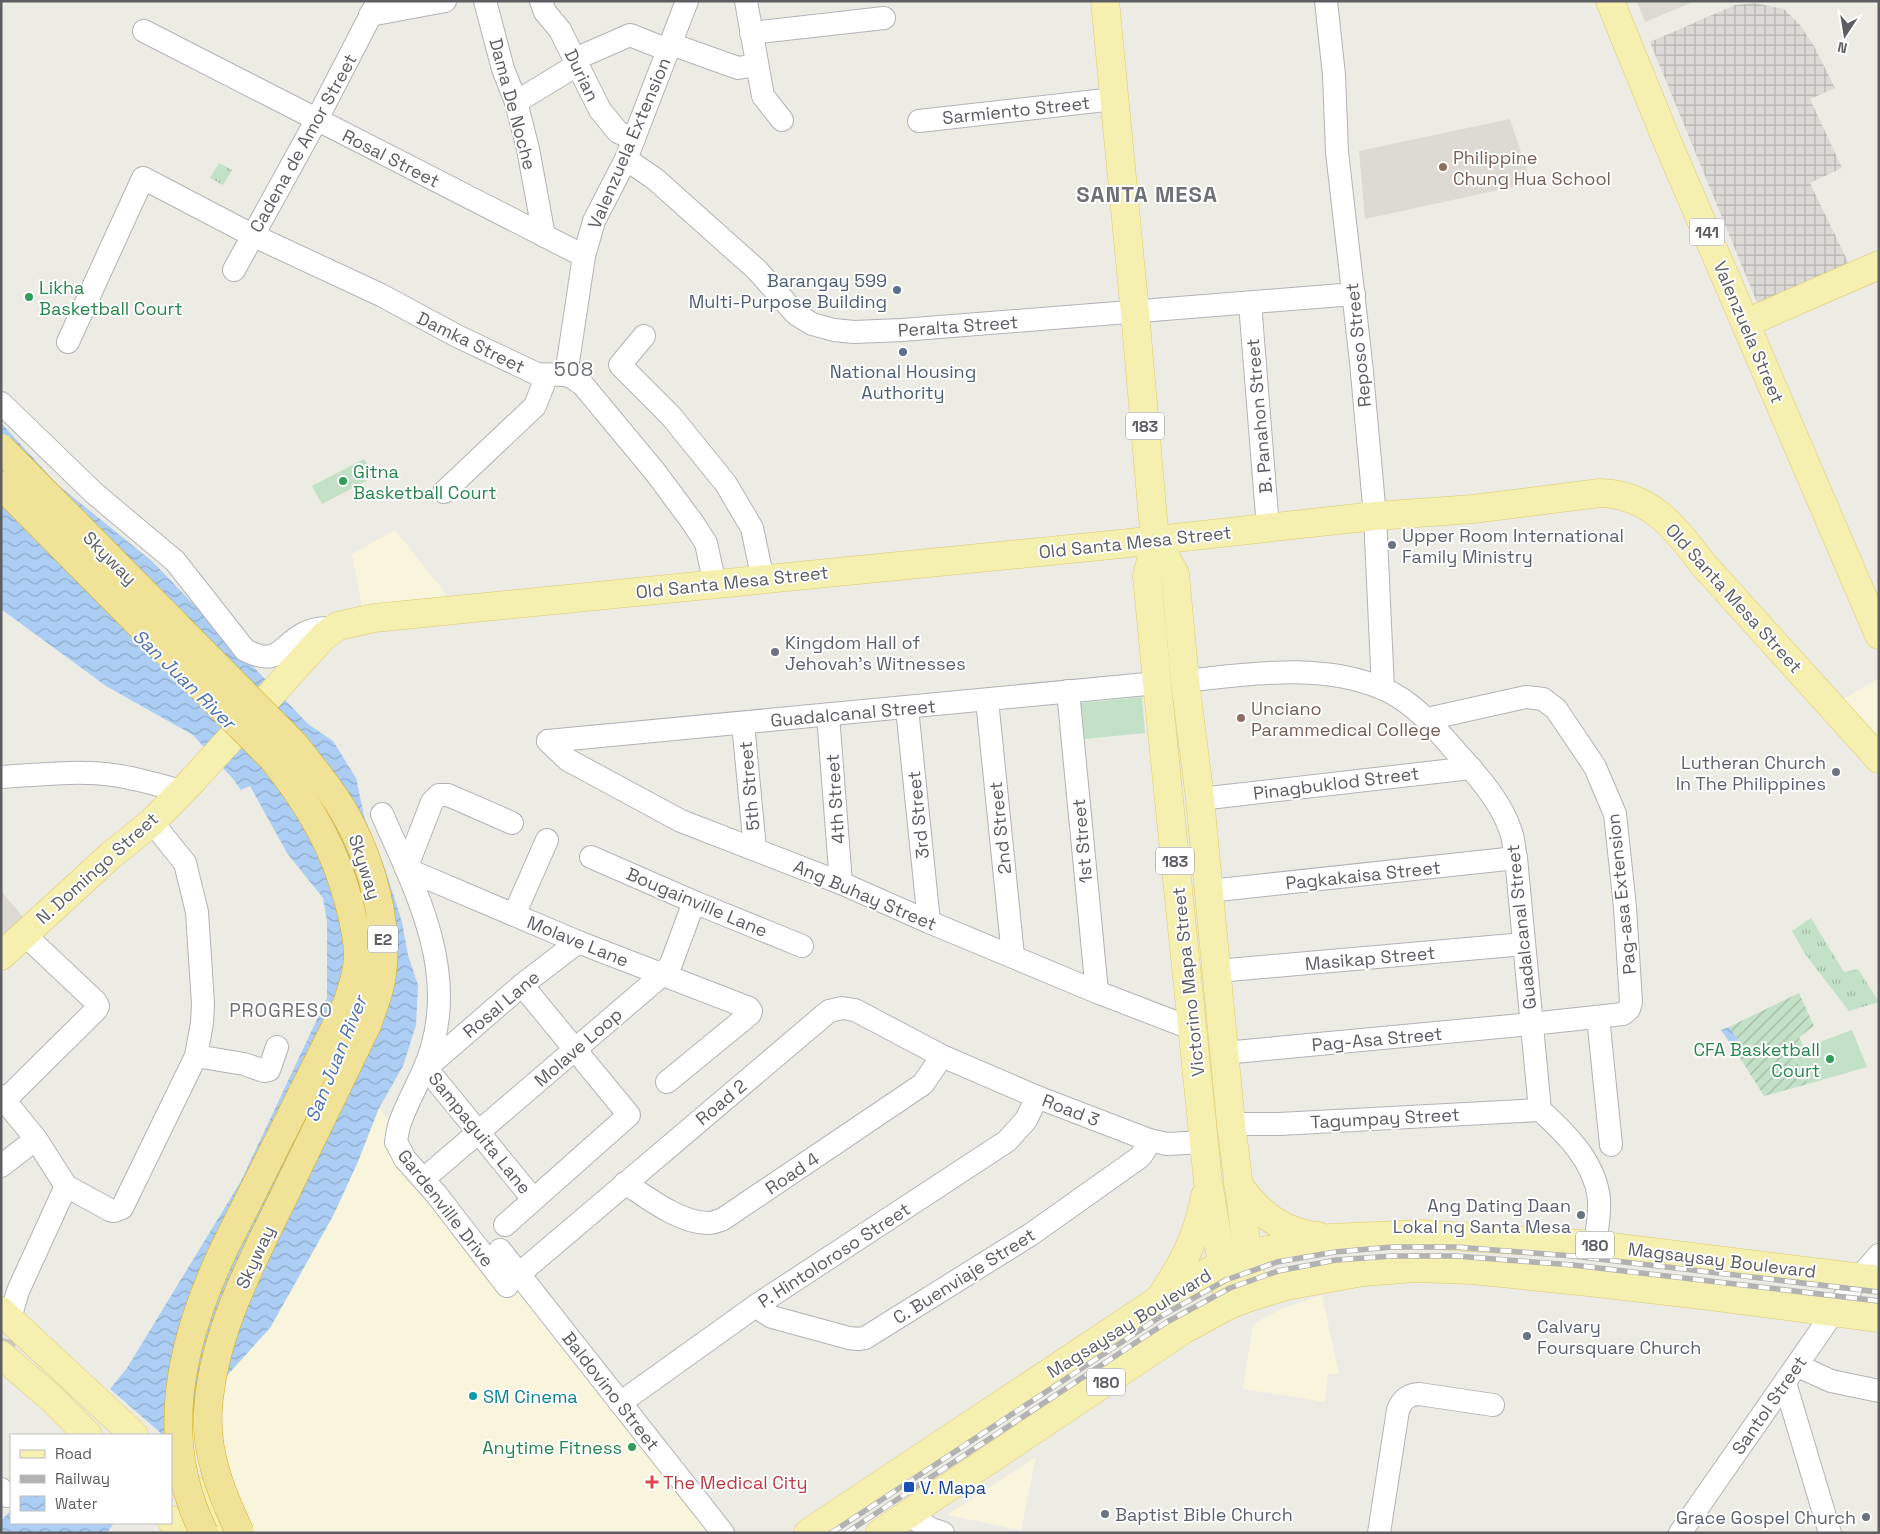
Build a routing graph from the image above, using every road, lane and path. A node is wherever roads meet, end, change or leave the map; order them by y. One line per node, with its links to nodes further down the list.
1 (445, 1): 9 (street)
2 (485, 1): 17 (street, Dama De Noche)
3 (541, 1): 14 (street, Durian)
4 (687, 1): 13 (street, Valenzuela Extension)
5 (746, 1): 12 (street)
6 (1105, 1): 16 (main road, Victorino Mapa Street / 183)
7 (1326, 1): 28 (street, Reposo Street)
8 (1610, 1): 31 (main road, Valenzuela Street / 141)
9 (374, 8): 18 (street, Cadena de Amor Street)
10 (884, 18): 12 (street)
11 (144, 31): 18 (street, Rosal Street)
12 (751, 33): 15 (street)
13 (670, 47): 14 (street); 15 (street); 21 (street, Valenzuela Extension)
14 (576, 62): 17 (street); 21 (street, Durian)
15 (757, 65): 19 (street)
16 (1114, 99): 20 (street, Sarmiento Street); 30 (main road, Victorino Mapa Street / 183)
17 (516, 102): 23 (street, Dama De Noche)
18 (317, 119): 22 (street, Cadena de Amor Street); 23 (street, Rosal Street)
19 (782, 120)
20 (919, 121)
21 (630, 149): 24 (street, Valenzuela Extension); 30 (street, Peralta Street)
22 (252, 235): 26 (street, Cadena de Amor Street); 33 (street, Damka Street); 34 (street, Damka Street)
23 (544, 236): 24 (street, Rosal Street)
24 (584, 256): 34 (street, Valenzuela Extension)
25 (1879, 265): 31 (main road)
26 (234, 270)
27 (1879, 278): 31 (main road)
28 (1354, 294): 29 (street, Peralta Street); 39 (street, Reposo Street)
29 (1250, 303): 30 (street, Peralta Street); 40 (street, B. Panahon Street)
30 (1136, 313): 41 (main road, Victorino Mapa Street / 183)
31 (1749, 330): 45 (main road, Valenzuela Street)
32 (644, 336): 42 (street)
33 (68, 342)
34 (556, 375): 38 (street, Valenzuela Extension); 43 (street, Damka Street)
35 (1, 403): 44 (street)
36 (1, 448): 140 (highway, Skyway / E2, bridge)
37 (1, 486): 138 (highway, Skyway / E2, bridge)
38 (444, 492)
39 (1376, 516): 40 (main road, Old Santa Mesa Street); 49 (street, Reposo Street); 57 (main road, Old Santa Mesa Street)
40 (1268, 528): 41 (main road, Old Santa Mesa Street)
41 (1156, 540): 42 (main road, Old Santa Mesa Street); 47 (main road, Victorino Mapa Street / 183); 48 (main road, Victorino Mapa Street / 183)
42 (763, 580): 43 (main road, Old Santa Mesa Street)
43 (715, 585): 44 (main road, Old Santa Mesa Street)
44 (334, 628): 46 (main road, Old Santa Mesa Street)
45 (1879, 635)
46 (296, 667): 60 (main road, N. Domingo Street, bridge)
47 (1185, 680): 49 (street, Guadalcanal Street); 61 (main road, Victorino Mapa Street / 183)
48 (1157, 684): 50 (street, Guadalcanal Street); 87 (main road, Victorino Mapa Street / 183)
49 (1383, 689): 54 (street, Guadalcanal Street)
50 (1068, 691): 51 (street, Guadalcanal Street); 84 (street, 1st Street)
51 (987, 700): 52 (street, Guadalcanal Street); 80 (street, 2nd Street)
52 (907, 708): 53 (street, Guadalcanal Street); 74 (street, 3rd Street)
53 (828, 715): 55 (street, Guadalcanal Street); 70 (street, 4th Street)
54 (1427, 720): 58 (street, Guadalcanal Street); 85 (street, Pag-asa Extension)
55 (744, 723): 56 (street, Guadalcanal Street); 66 (street, 5th Street)
56 (548, 741): 66 (street, Ang Buhay Street)
57 (1879, 759)
58 (1471, 768): 61 (street, Pinagbuklod Street); 68 (street, Guadalcanal Street)
59 (1, 777): 60 (street)
60 (186, 787): 63 (main road, N. Domingo Street)
61 (1200, 799): 71 (main road, Victorino Mapa Street / 183)
62 (382, 814): 69 (street, Gardenville Drive)
63 (152, 822): 75 (main road, N. Domingo Street); 91 (street)
64 (512, 823): 69 (street)
65 (547, 840): 73 (street)
66 (755, 849): 70 (street, Ang Buhay Street)
67 (592, 857): 72 (street, Bougainville Lane)
68 (1516, 858): 71 (street, Pagkakaisa Street); 77 (street, Guadalcanal Street)
69 (406, 869): 73 (street, Molave Lane); 93 (street, Gardenville Drive)
70 (841, 883): 74 (street, Ang Buhay Street)
71 (1209, 891): 81 (main road, Victorino Mapa Street / 183)
72 (694, 902): 78 (street, Bougainville Lane); 82 (street, Molave Loop)
73 (514, 915): 76 (street, Molave Lane)
74 (929, 922): 80 (street, Ang Buhay Street)
75 (24, 934): 79 (main road, N. Domingo Street); 96 (street)
76 (578, 942): 82 (street, Molave Lane); 83 (street, Rosal Lane)
77 (1524, 944): 81 (street, Masikap Street); 86 (street, Guadalcanal Street)
78 (802, 946)
79 (1, 956)
80 (1013, 956): 84 (street, Ang Buhay Street)
81 (1217, 971): 90 (main road, Victorino Mapa Street / 183)
82 (662, 975): 89 (street, Molave Loop); 94 (street, Molave Lane)
83 (522, 985): 89 (street); 93 (street, Rosal Lane)
84 (1096, 992): 87 (street, Ang Buhay Street)
85 (1598, 1017): 86 (street, Pag-asa Extension); 103 (street)
86 (1531, 1024): 90 (street, Pag-Asa Street); 97 (street, Guadalcanal Street)
87 (1193, 1029): 102 (main road, Victorino Mapa Street / 183)
88 (278, 1047): 91 (street)
89 (574, 1051): 99 (street, Molave Loop); 110 (street)
90 (1224, 1053): 98 (main road, Victorino Mapa Street / 183)
91 (196, 1056): 109 (street)
92 (942, 1056): 95 (street, Road 3); 107 (street, Road 4); 107 (street, Road 2)
93 (426, 1068): 99 (street, Sampaguita Lane); 119 (street, Gardenville Drive)
94 (668, 1082)
95 (1037, 1097): 101 (street, Road 3); 122 (street, P. Hintoloroso Street)
96 (3, 1098): 100 (street)
97 (1540, 1110): 98 (street, Tagumpay Street); 113 (street)
98 (1231, 1124): 108 (main road, Victorino Mapa Street / 183)
99 (479, 1132): 105 (street, Molave Loop); 110 (street, Sampaguita Lane)
100 (36, 1139): 104 (street); 109 (street)
101 (1148, 1140): 102 (street, Road 3); 122 (street, C. Buenviaje Street)
102 (1205, 1142): 106 (main road, Victorino Mapa Street / 183)
103 (1610, 1145)
104 (1, 1166)
105 (433, 1171)
106 (1208, 1182): 117 (main road, Victorino Mapa Street / 183); 120 (main road)
107 (625, 1183): 119 (street, Road 2)
108 (1238, 1184): 112 (main road); 115 (main road, Victorino Mapa Street / 183)
109 (66, 1186): 123 (street)
110 (533, 1199): 111 (street)
111 (505, 1225)
112 (1330, 1238): 113 (main road, Magsaysay Boulevard / 180); 115 (main road, Magsaysay Boulevard / 180)
113 (1596, 1245): 118 (main road, Magsaysay Boulevard / 180)
114 (500, 1250): 119 (street, Baldovino Street)
115 (1247, 1254): 117 (main road, Magsaysay Boulevard / 180); 121 (main road, Victorino Mapa Street / 183)
116 (1879, 1255): 118 (street, Santol Street)
117 (1222, 1265): 120 (main road, Magsaysay Boulevard / 180); 121 (main road, Victorino Mapa Street / 183)
118 (1869, 1279): 124 (street, Santol Street)
119 (513, 1280): 129 (street, Baldovino Street)
120 (1160, 1299): 142 (main road, Magsaysay Boulevard / 180)
121 (1241, 1300): 124 (main road, Magsaysay Boulevard / 180); 134 (main road, Magsaysay Boulevard / 180)
122 (757, 1305): 129 (street, P. Hintoloroso Street)
123 (6, 1313): 132 (main road)
124 (1833, 1313): 125 (main road, Magsaysay Boulevard / 180); 127 (street, Santol Street)
125 (1879, 1318)
126 (1, 1355): 131 (main road)
127 (1791, 1374): 128 (street); 136 (street); 146 (street, Santol Street)
128 (1879, 1391)
129 (620, 1403): 141 (street, Baldovino Street)
130 (1493, 1405): 145 (street)
131 (87, 1434)
132 (133, 1434)
133 (175, 1473): 139 (main road)
134 (908, 1515): 143 (main road, Magsaysay Boulevard / 180); 144 (street)
135 (172, 1521): 137 (main road)
136 (1825, 1531)
137 (182, 1533)
138 (204, 1533)
139 (236, 1533)
140 (240, 1533)
141 (722, 1533)
142 (808, 1533)
143 (880, 1533)
144 (944, 1533)
145 (1379, 1533)
146 (1680, 1533)

